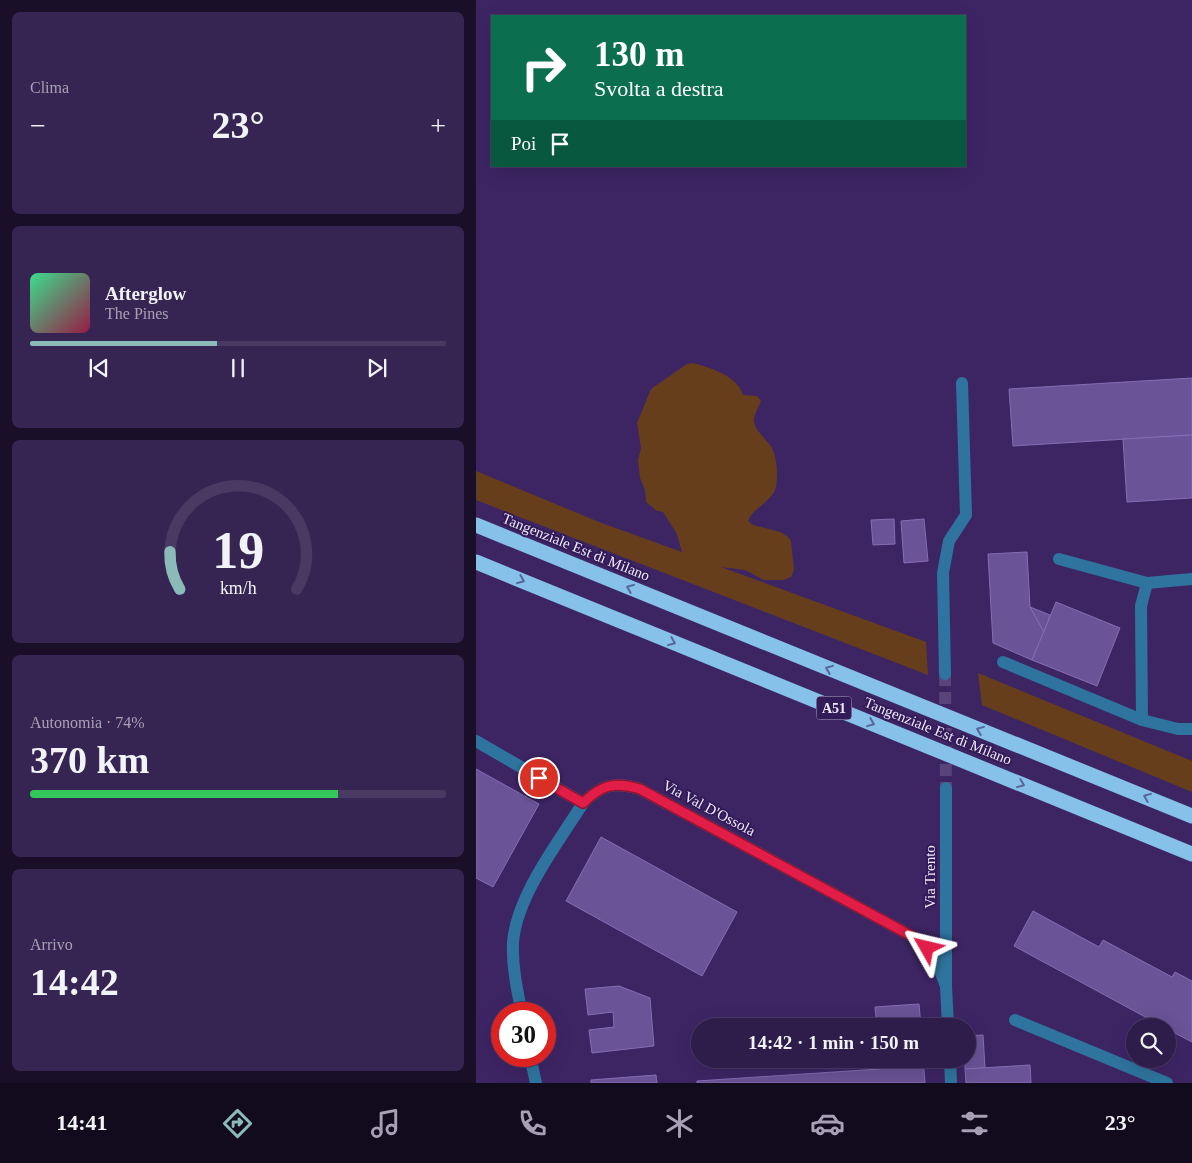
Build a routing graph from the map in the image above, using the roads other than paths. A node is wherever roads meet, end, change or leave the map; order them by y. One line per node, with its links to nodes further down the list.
1 (962, 383): 8 (street)
2 (476, 525): 14 (highway, Tangenziale Est di Milano / A51, one-way to 2)
3 (1059, 559): 6 (street)
4 (476, 562): 15 (highway, Tangenziale Est di Milano / A51, one-way to 15)
5 (1192, 579): 6 (street)
6 (1147, 583): 9 (street)
7 (1003, 662): 9 (street)
8 (945, 674)
9 (1142, 720): 10 (street)
10 (1192, 729)
11 (476, 741): 13 (street)
12 (946, 788): 16 (street, Via Trento)
13 (583, 803): 16 (street, Via Val D'Ossola); 17 (street, Via Val D'Ossola)
14 (1192, 816)
15 (1192, 854)
16 (946, 986): 18 (street, Via Trento)
17 (520, 1002)
18 (948, 1018)
19 (1015, 1020): 24 (street)
20 (532, 1067): 22 (street)
21 (950, 1068): 23 (street)
22 (536, 1083)
23 (951, 1083)
24 (1166, 1083)

